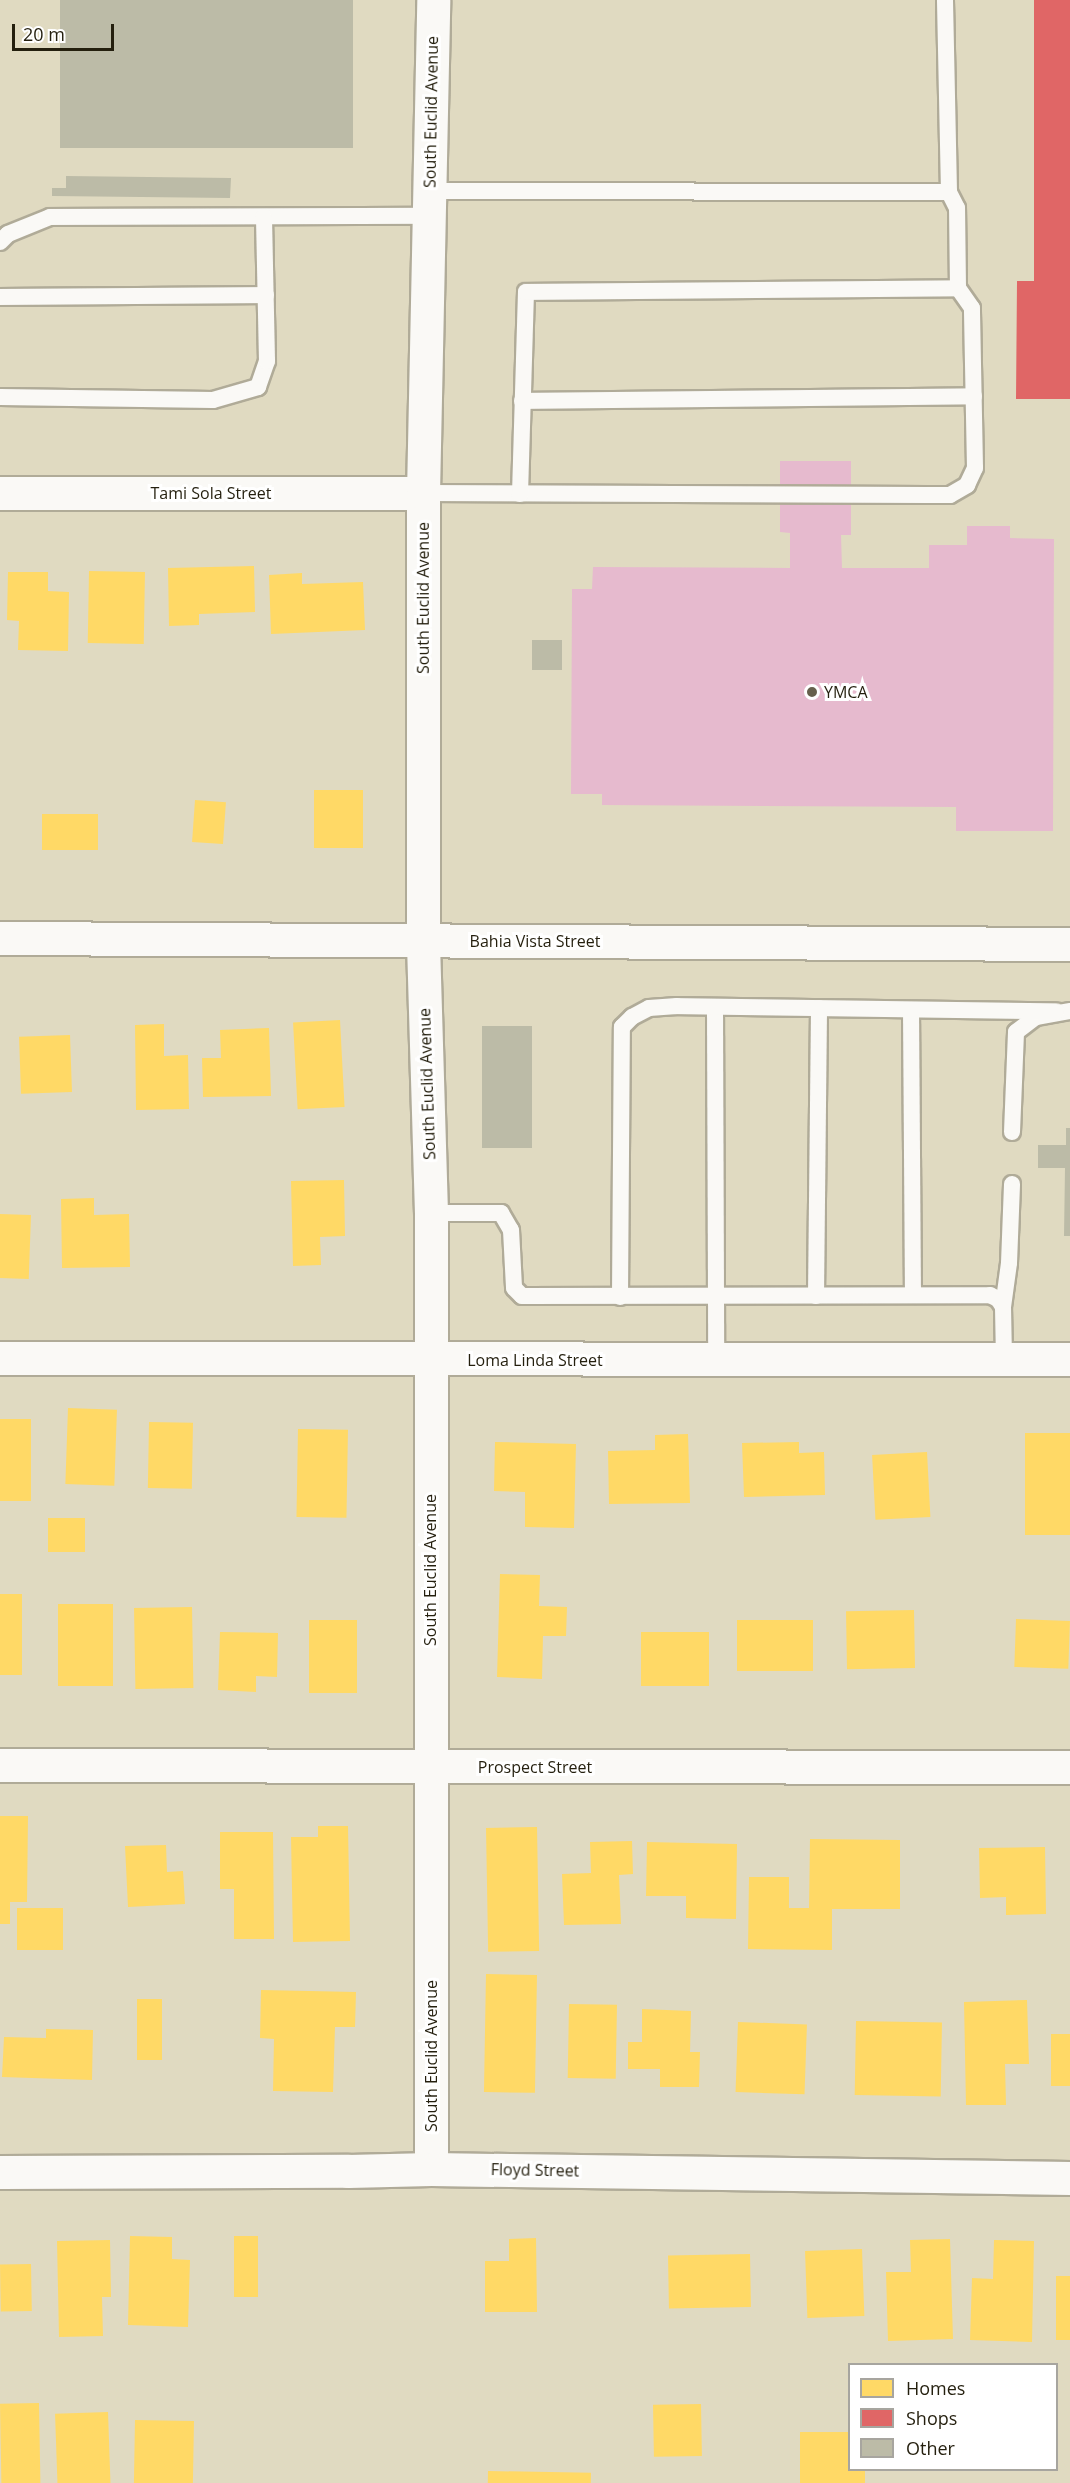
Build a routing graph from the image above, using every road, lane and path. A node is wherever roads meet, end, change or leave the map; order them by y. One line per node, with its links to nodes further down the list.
1 (433, 0): 4 (street, South Euclid Avenue)
2 (945, 0): 3 (lane)
3 (949, 192): 4 (lane); 7 (lane)
4 (429, 203): 5 (lane); 14 (street, South Euclid Avenue)
5 (264, 217): 6 (lane); 8 (lane)
6 (0, 242)
7 (958, 288): 10 (lane); 12 (lane)
8 (266, 295): 9 (lane); 11 (lane)
9 (0, 297)
10 (974, 396): 12 (lane); 15 (lane)
11 (0, 397)
12 (522, 401): 15 (lane)
13 (0, 493): 14 (street, Tami Sola Street)
14 (423, 493): 15 (lane); 17 (street, South Euclid Avenue)
15 (520, 494)
16 (0, 938): 17 (street, Bahia Vista Street)
17 (423, 940): 18 (street, Bahia Vista Street); 25 (street, South Euclid Avenue)
18 (1070, 944)
19 (715, 1007): 20 (lane); 27 (lane); 28 (lane)
20 (819, 1008): 21 (lane); 29 (lane)
21 (911, 1010): 22 (lane); 26 (lane)
22 (1063, 1011): 23 (lane)
23 (1012, 1132)
24 (1012, 1184): 30 (lane)
25 (431, 1213): 27 (lane); 34 (street, South Euclid Avenue)
26 (913, 1295): 29 (lane); 30 (lane)
27 (620, 1296): 28 (lane)
28 (715, 1296): 29 (lane); 35 (lane)
29 (816, 1296)
30 (1003, 1307): 32 (lane)
31 (0, 1358): 34 (street, Loma Linda Street)
32 (1004, 1359): 33 (street, Loma Linda Street); 35 (street, Loma Linda Street)
33 (1070, 1359)
34 (430, 1360): 35 (street, Loma Linda Street); 36 (street, South Euclid Avenue)
35 (716, 1360)
36 (432, 1764): 37 (street, Prospect Street); 38 (street, Prospect Street); 39 (street, South Euclid Avenue)
37 (0, 1765)
38 (1070, 1767)
39 (431, 2169): 40 (street, Floyd Street); 41 (street, Floyd Street)
40 (0, 2172)
41 (1070, 2178)

